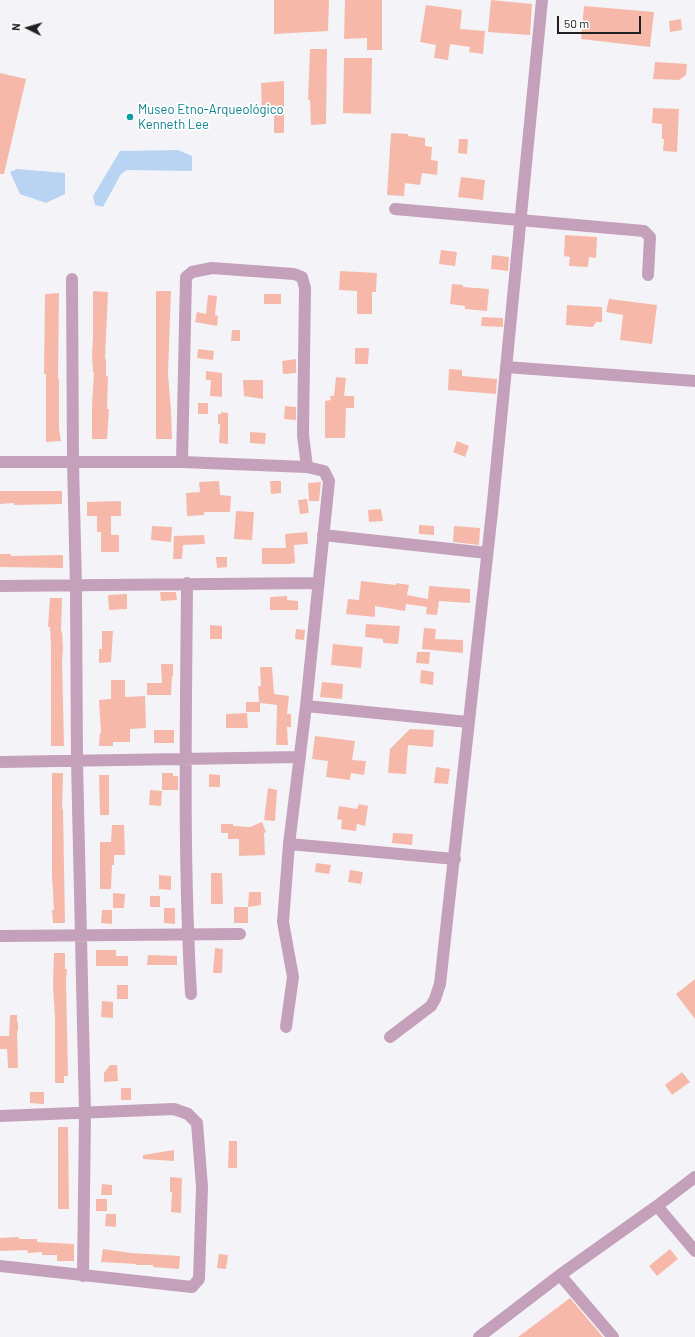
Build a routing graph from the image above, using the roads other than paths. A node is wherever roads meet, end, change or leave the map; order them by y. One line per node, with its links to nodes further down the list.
1 (542, 0): 3 (street)
2 (395, 209): 3 (street)
3 (521, 220): 4 (street); 6 (street)
4 (648, 275)
5 (72, 279): 9 (street)
6 (506, 367): 7 (street); 13 (street)
7 (695, 381)
8 (0, 462): 9 (street)
9 (72, 462): 10 (street); 17 (street)
10 (182, 462): 11 (street); 11 (street)
11 (307, 467): 12 (street)
12 (323, 535): 13 (street); 14 (street)
13 (487, 553): 19 (street)
14 (318, 583): 15 (street); 18 (street)
15 (187, 584): 17 (street); 21 (street)
16 (0, 586): 17 (street)
17 (76, 586): 23 (street)
18 (306, 706): 19 (street); 20 (street)
19 (468, 722): 25 (street)
20 (300, 757): 21 (street); 24 (street)
21 (186, 760): 23 (street); 27 (street)
22 (0, 762): 23 (street)
23 (77, 762): 29 (street)
24 (289, 844): 25 (street); 31 (street)
25 (454, 859): 32 (street)
26 (240, 934): 27 (street)
27 (188, 935): 29 (street); 30 (street)
28 (0, 936): 29 (street)
29 (81, 936): 33 (street)
30 (192, 994)
31 (286, 1027)
32 (390, 1036)
33 (85, 1113): 34 (street); 40 (street); 40 (street)
34 (0, 1116)
35 (695, 1177): 36 (street)
36 (657, 1206): 37 (street); 39 (street)
37 (695, 1251)
38 (0, 1266): 40 (street)
39 (560, 1274): 41 (street); 42 (street)
40 (83, 1276)
41 (479, 1337)
42 (613, 1337)

